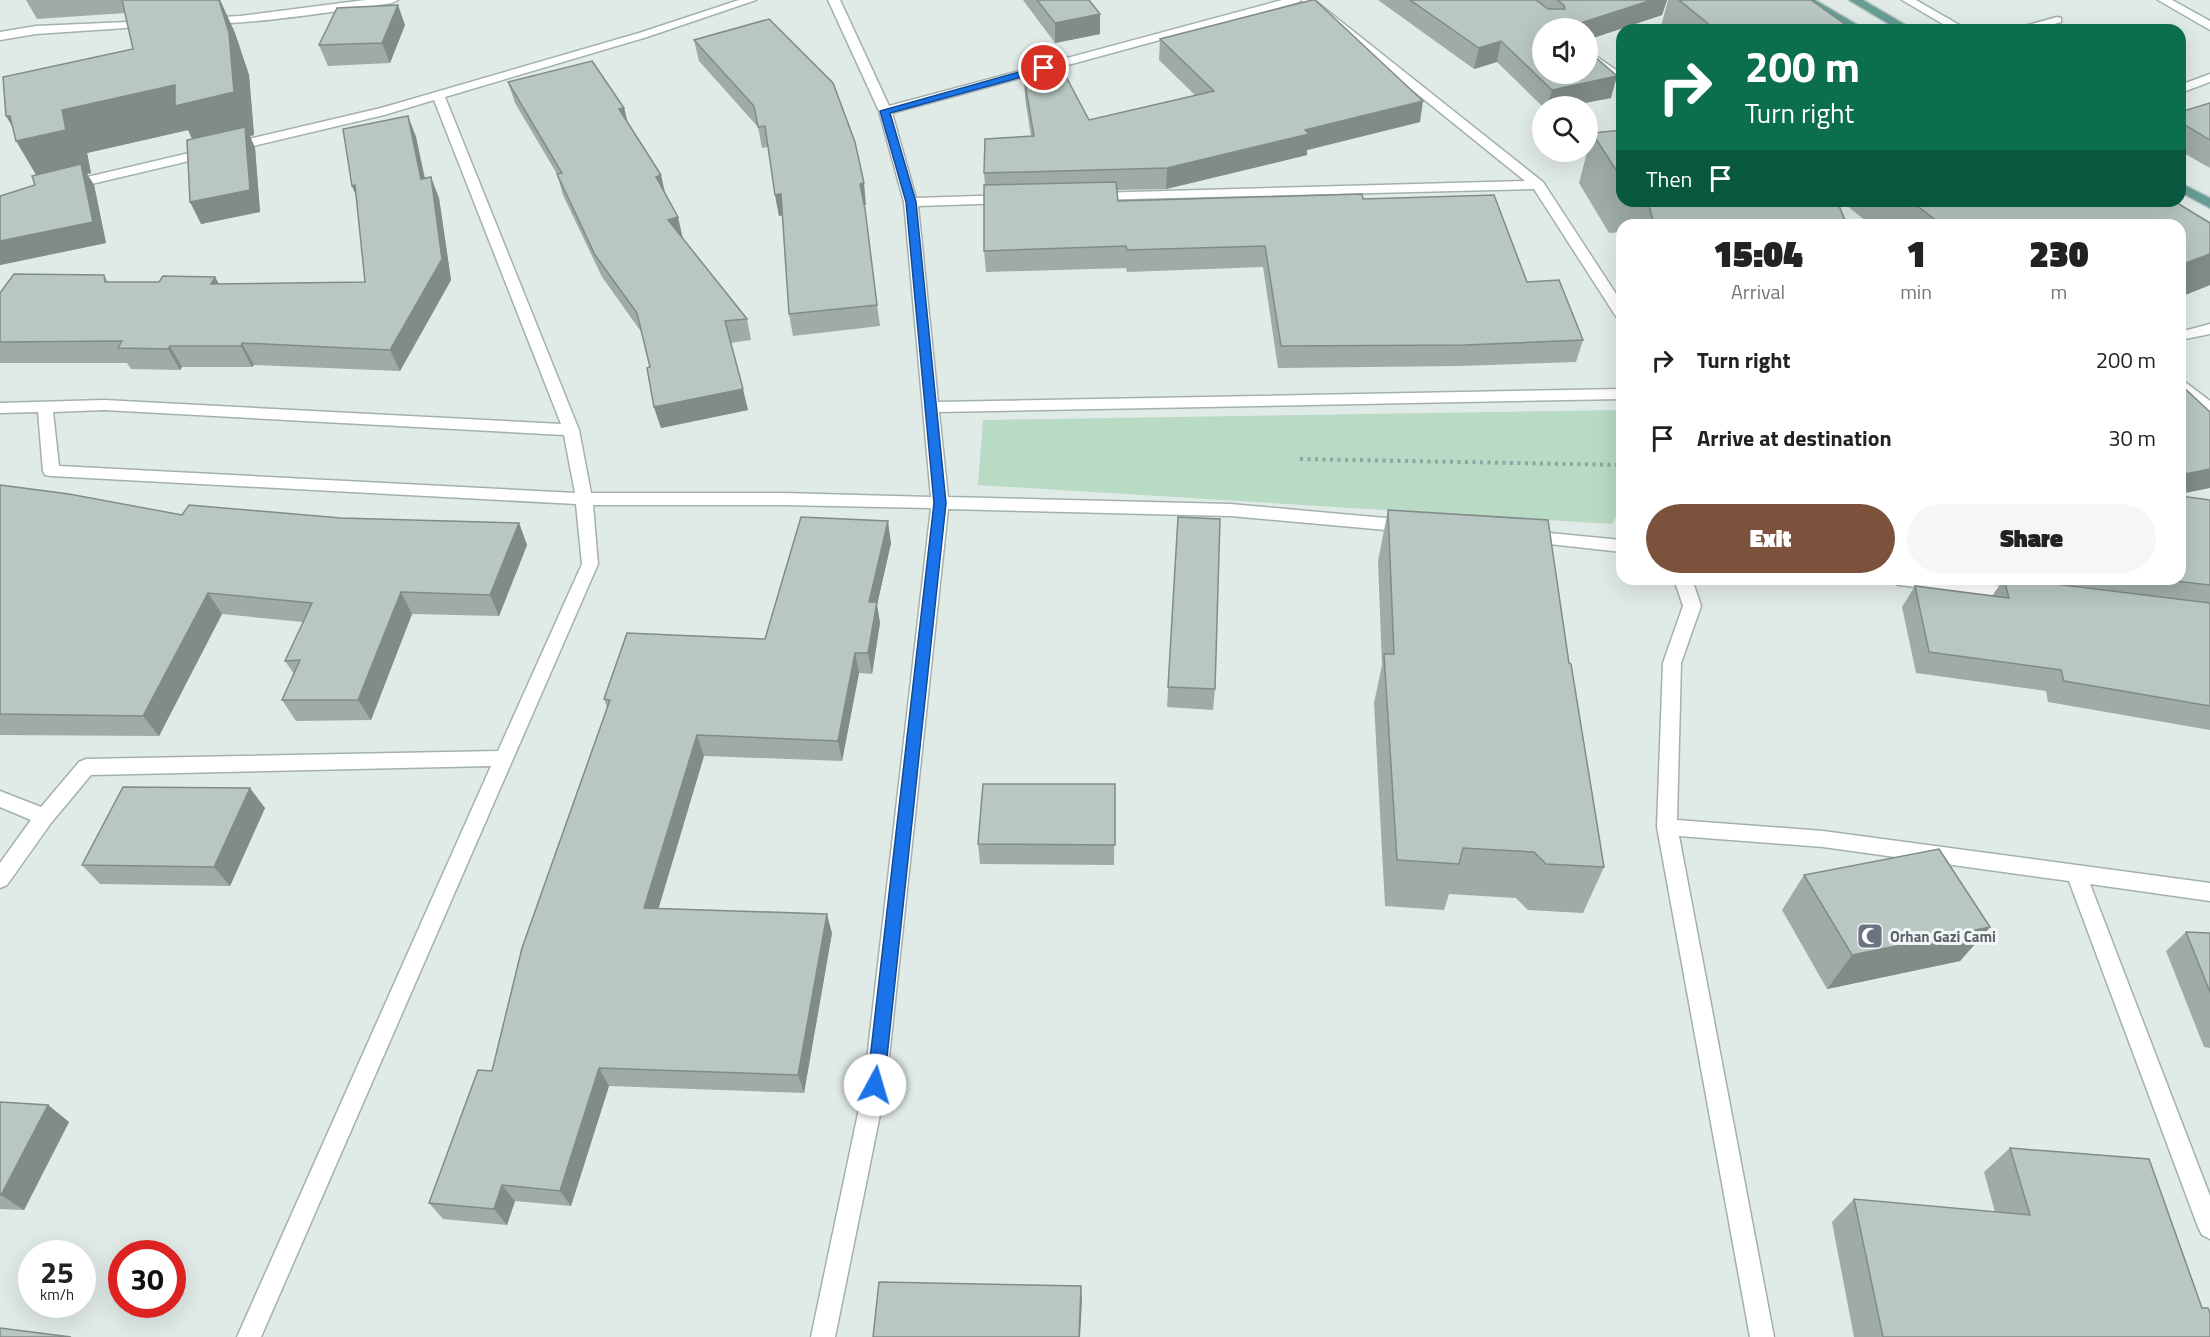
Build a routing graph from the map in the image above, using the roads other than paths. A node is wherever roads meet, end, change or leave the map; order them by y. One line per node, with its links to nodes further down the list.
1 (392, 0): 11 (street)
2 (750, 0): 23 (street)
3 (834, 0): 24 (street)
4 (1295, 0): 24 (street)
5 (1307, 0): 25 (street)
6 (1808, 0): 13 (main road)
7 (1855, 0): 14 (main road)
8 (1908, 0): 15 (street)
9 (2164, 0): 17 (street)
10 (2058, 20): 16 (street)
11 (195, 21)
12 (161, 23): 18 (street)
13 (1850, 24)
14 (1897, 24)
15 (1951, 24)
16 (2043, 24)
17 (2210, 26)
18 (0, 36)
19 (1598, 62): 20 (street)
20 (1616, 76)
21 (2210, 78): 22 (street)
22 (2186, 87)
23 (438, 95): 26 (street); 41 (street)
24 (885, 111): 30 (street)
25 (1538, 184): 28 (street); 32 (street)
26 (58, 187)
27 (2186, 190): 31 (main road)
28 (1076, 197)
29 (1017, 199): 30 (street)
30 (911, 202): 38 (street)
31 (2210, 204)
32 (1616, 306)
33 (2210, 329): 34 (street)
34 (2186, 335)
35 (2186, 391): 40 (street)
36 (1616, 394): 38 (street)
37 (45, 407): 39 (street); 41 (street); 42 (street)
38 (931, 407): 43 (street)
39 (0, 408)
40 (2210, 409)
41 (571, 430): 42 (street)
42 (584, 499): 43 (street); 50 (street)
43 (940, 503): 44 (street); 59 (street)
44 (1420, 527)
45 (1515, 536): 46 (street)
46 (1616, 545)
47 (1685, 585): 53 (street)
48 (1948, 585): 49 (street)
49 (2029, 595)
50 (506, 758): 52 (street); 58 (street)
51 (0, 799): 52 (street)
52 (44, 817): 55 (street)
53 (1667, 827): 54 (street); 60 (street)
54 (2076, 874): 56 (street); 57 (street)
55 (0, 879)
56 (2210, 892)
57 (2210, 1227)
58 (249, 1337)
59 (823, 1337)
60 (1762, 1337)

